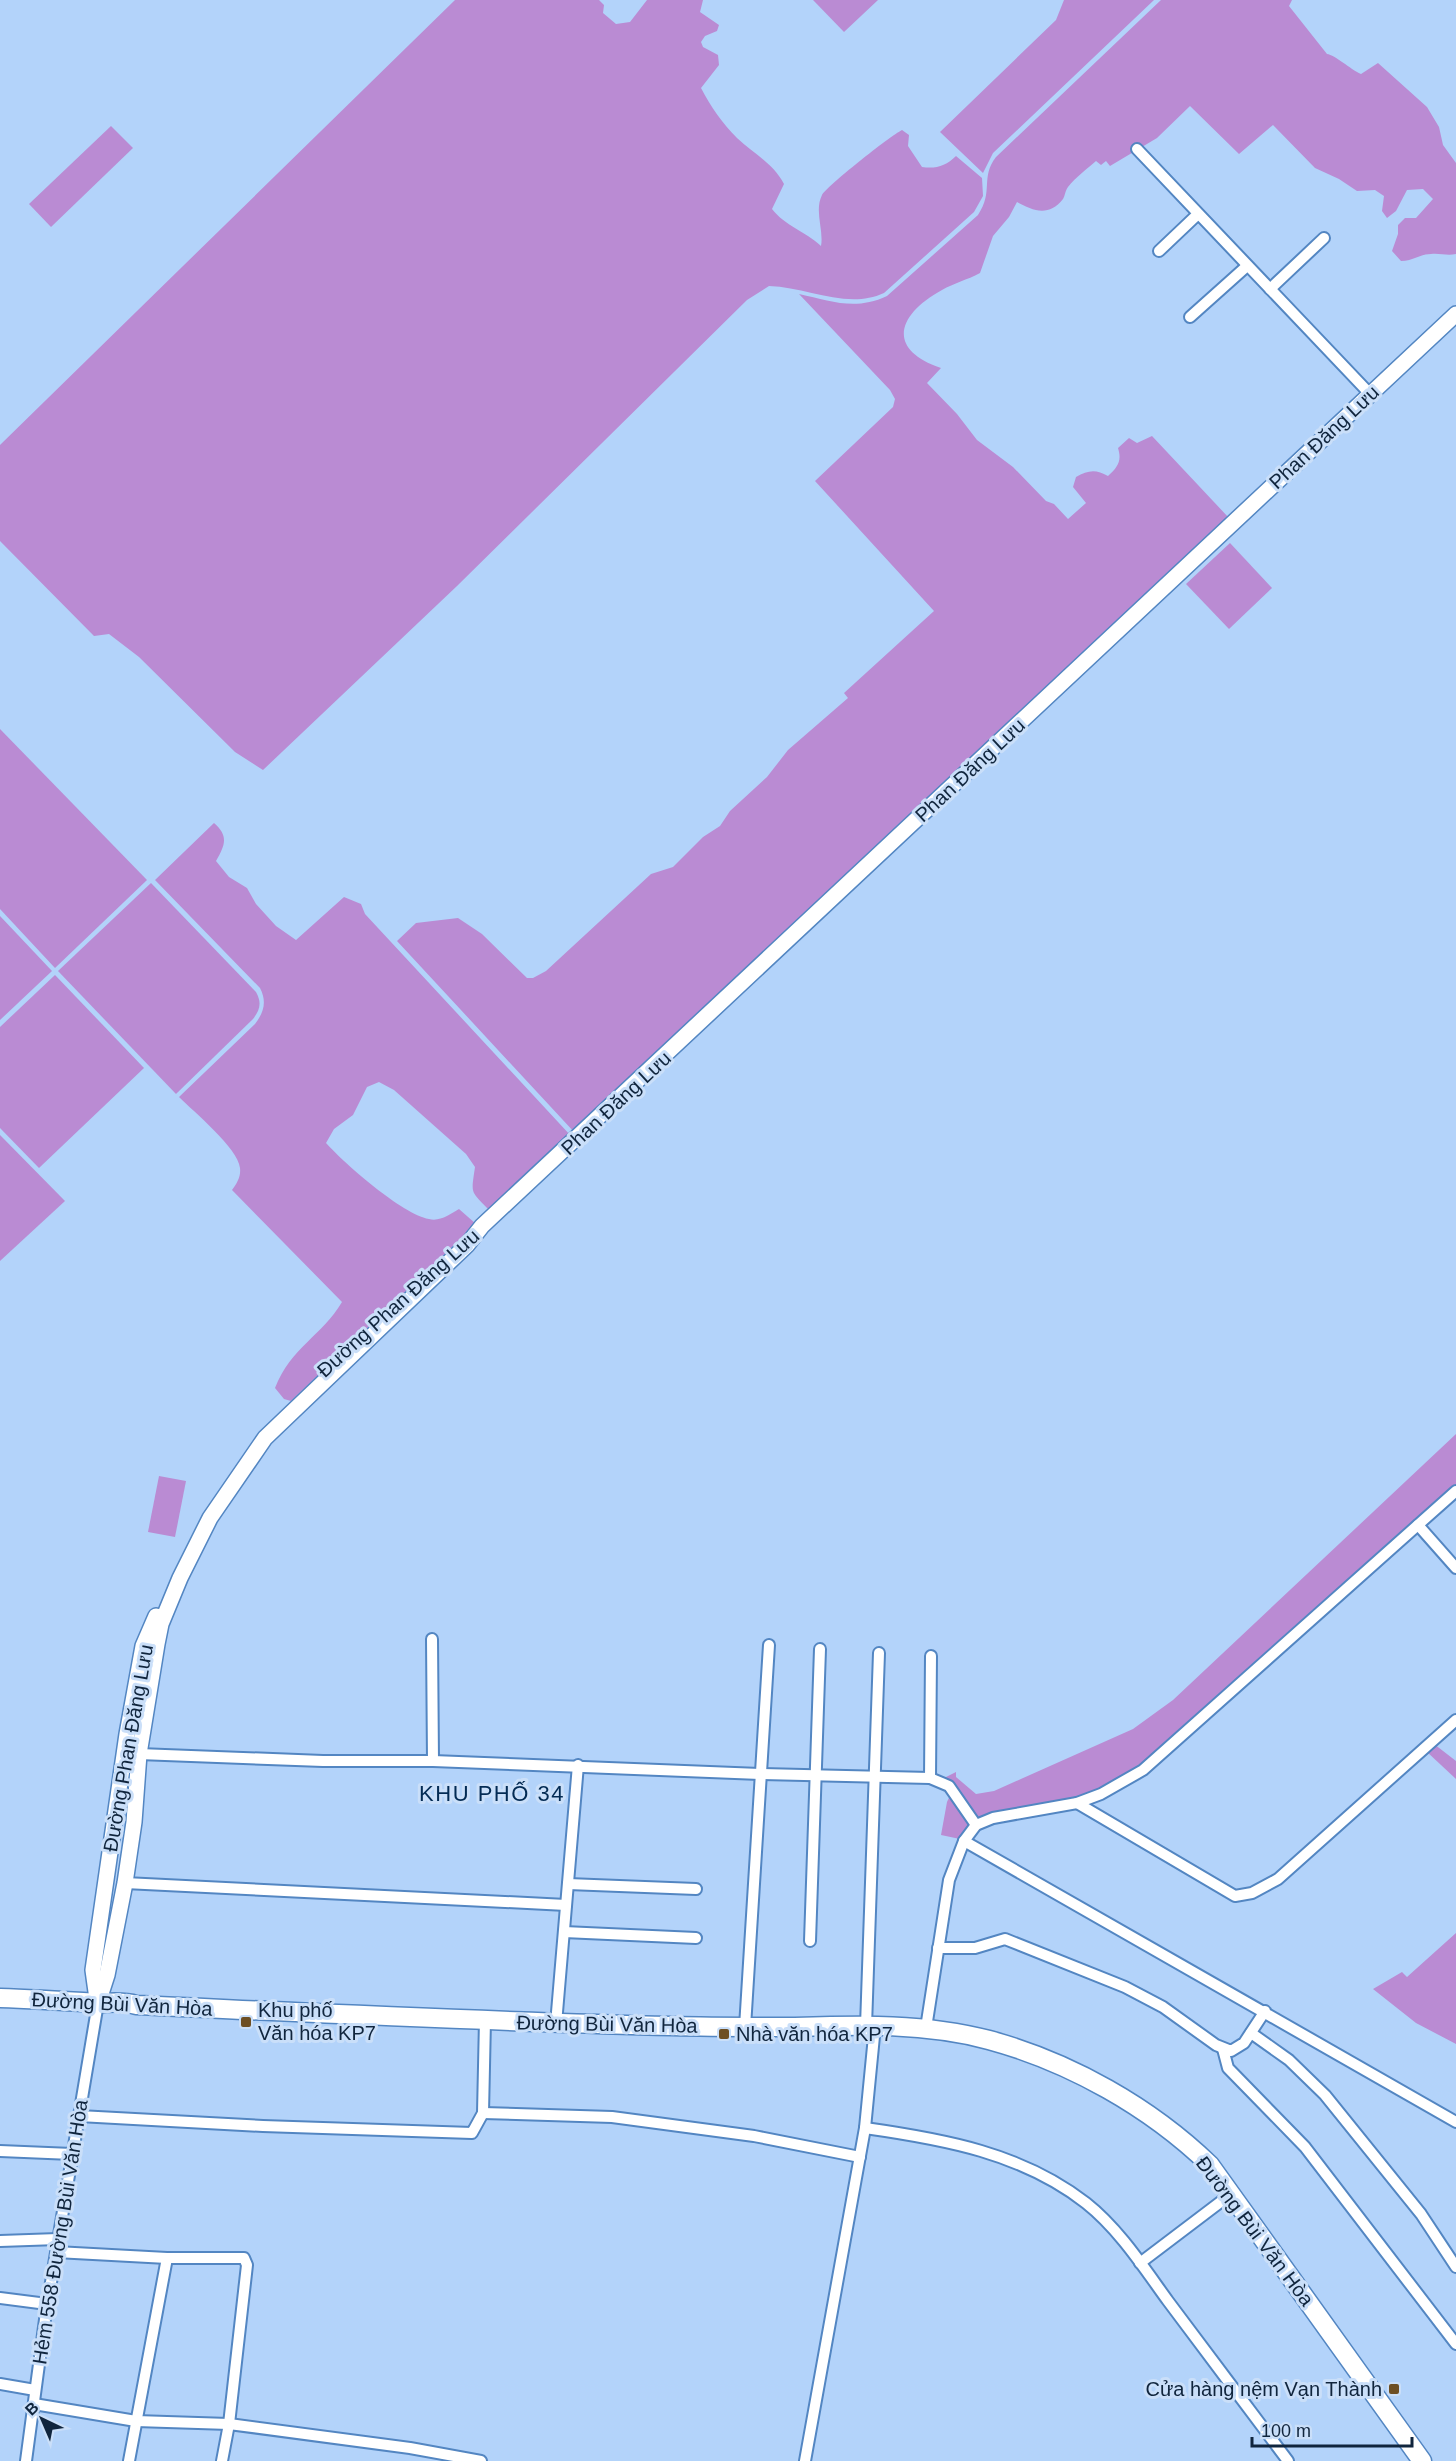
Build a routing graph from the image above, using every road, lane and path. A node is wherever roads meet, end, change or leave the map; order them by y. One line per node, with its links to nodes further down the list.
1 (1137, 149): 2 (street)
2 (1198, 214): 4 (street); 5 (street)
3 (1324, 238): 6 (street)
4 (1159, 251)
5 (1247, 266): 6 (street); 8 (street)
6 (1270, 289): 9 (street)
7 (1456, 314): 9 (street, Phan Đăng Lưu)
8 (1190, 317)
9 (1370, 394): 10 (street, Phan Đăng Lưu)
10 (482, 1226): 14 (street, Đường Phan Đăng Lưu)
11 (1456, 1491): 12 (street)
12 (1418, 1525): 13 (street); 28 (street)
13 (1456, 1568)
14 (167, 1600): 21 (street, Đường Phan Đăng Lưu); 40 (street, Đường Phan Đăng Lưu)
15 (432, 1639): 22 (street)
16 (769, 1645): 24 (street)
17 (820, 1649): 25 (street)
18 (879, 1653): 26 (street)
19 (931, 1656): 27 (street)
20 (1456, 1720): 28 (street)
21 (139, 1754): 22 (street); 31 (street, Đường Phan Đăng Lưu)
22 (433, 1761): 23 (street)
23 (578, 1765): 24 (street); 32 (street)
24 (760, 1774): 25 (street); 45 (street)
25 (816, 1776): 26 (street); 37 (street)
26 (877, 1778): 27 (street); 44 (street)
27 (930, 1778): 29 (street)
28 (1077, 1803): 29 (street)
29 (976, 1825): 30 (street)
30 (964, 1840): 38 (street); 41 (street)
31 (125, 1883): 34 (street); 40 (street, Đường Phan Đăng Lưu)
32 (568, 1884): 33 (street); 34 (street)
33 (696, 1889)
34 (566, 1905): 35 (street)
35 (564, 1932): 36 (street); 43 (street)
36 (696, 1938)
37 (810, 1941)
38 (938, 1948): 46 (street); 48 (street)
39 (0, 1998): 40 (main road, Đường Bùi Văn Hòa)
40 (98, 2003): 42 (main road, Đường Bùi Văn Hòa); 50 (street, Hẻm 558 Đường Bùi Văn Hòa)
41 (1265, 2011): 47 (street); 51 (street)
42 (485, 2020): 43 (main road, Đường Bùi Văn Hòa); 49 (street)
43 (556, 2024): 45 (main road, Đường Bùi Văn Hòa)
44 (871, 2026): 45 (main road, Đường Bùi Văn Hòa); 46 (main road, Đường Bùi Văn Hòa); 52 (street)
45 (745, 2027)
46 (926, 2028): 56 (main road, Đường Bùi Văn Hòa)
47 (1251, 2033): 48 (street); 62 (street)
48 (1223, 2049): 65 (street)
49 (483, 2113): 50 (street); 55 (street)
50 (79, 2116): 54 (street, Hẻm 558 Đường Bùi Văn Hòa)
51 (1456, 2122)
52 (865, 2128): 55 (street); 61 (street)
53 (0, 2151): 54 (street)
54 (72, 2154): 57 (street, Hẻm 558 Đường Bùi Văn Hòa)
55 (860, 2157): 75 (street)
56 (1231, 2194): 61 (street); 77 (main road, Đường Bùi Văn Hòa)
57 (58, 2239): 58 (street); 59 (street, Hẻm 558 Đường Bùi Văn Hòa)
58 (0, 2241)
59 (56, 2252): 60 (street); 64 (street, Hẻm 558 Đường Bùi Văn Hòa)
60 (167, 2258): 69 (street); 70 (street)
61 (1140, 2263): 76 (street)
62 (1456, 2267)
63 (0, 2298): 64 (street)
64 (47, 2304): 67 (street, Hẻm 558 Đường Bùi Văn Hòa)
65 (1456, 2344)
66 (0, 2384): 67 (street)
67 (35, 2390): 68 (street, Hẻm 558 Đường Bùi Văn Hòa)
68 (34, 2404): 69 (street); 71 (street, Hẻm 558 Đường Bùi Văn Hòa)
69 (136, 2421): 70 (street); 72 (street)
70 (229, 2424): 73 (street); 74 (street)
71 (26, 2461)
72 (129, 2461)
73 (222, 2461)
74 (481, 2461)
75 (805, 2461)
76 (1288, 2461)
77 (1422, 2461)

